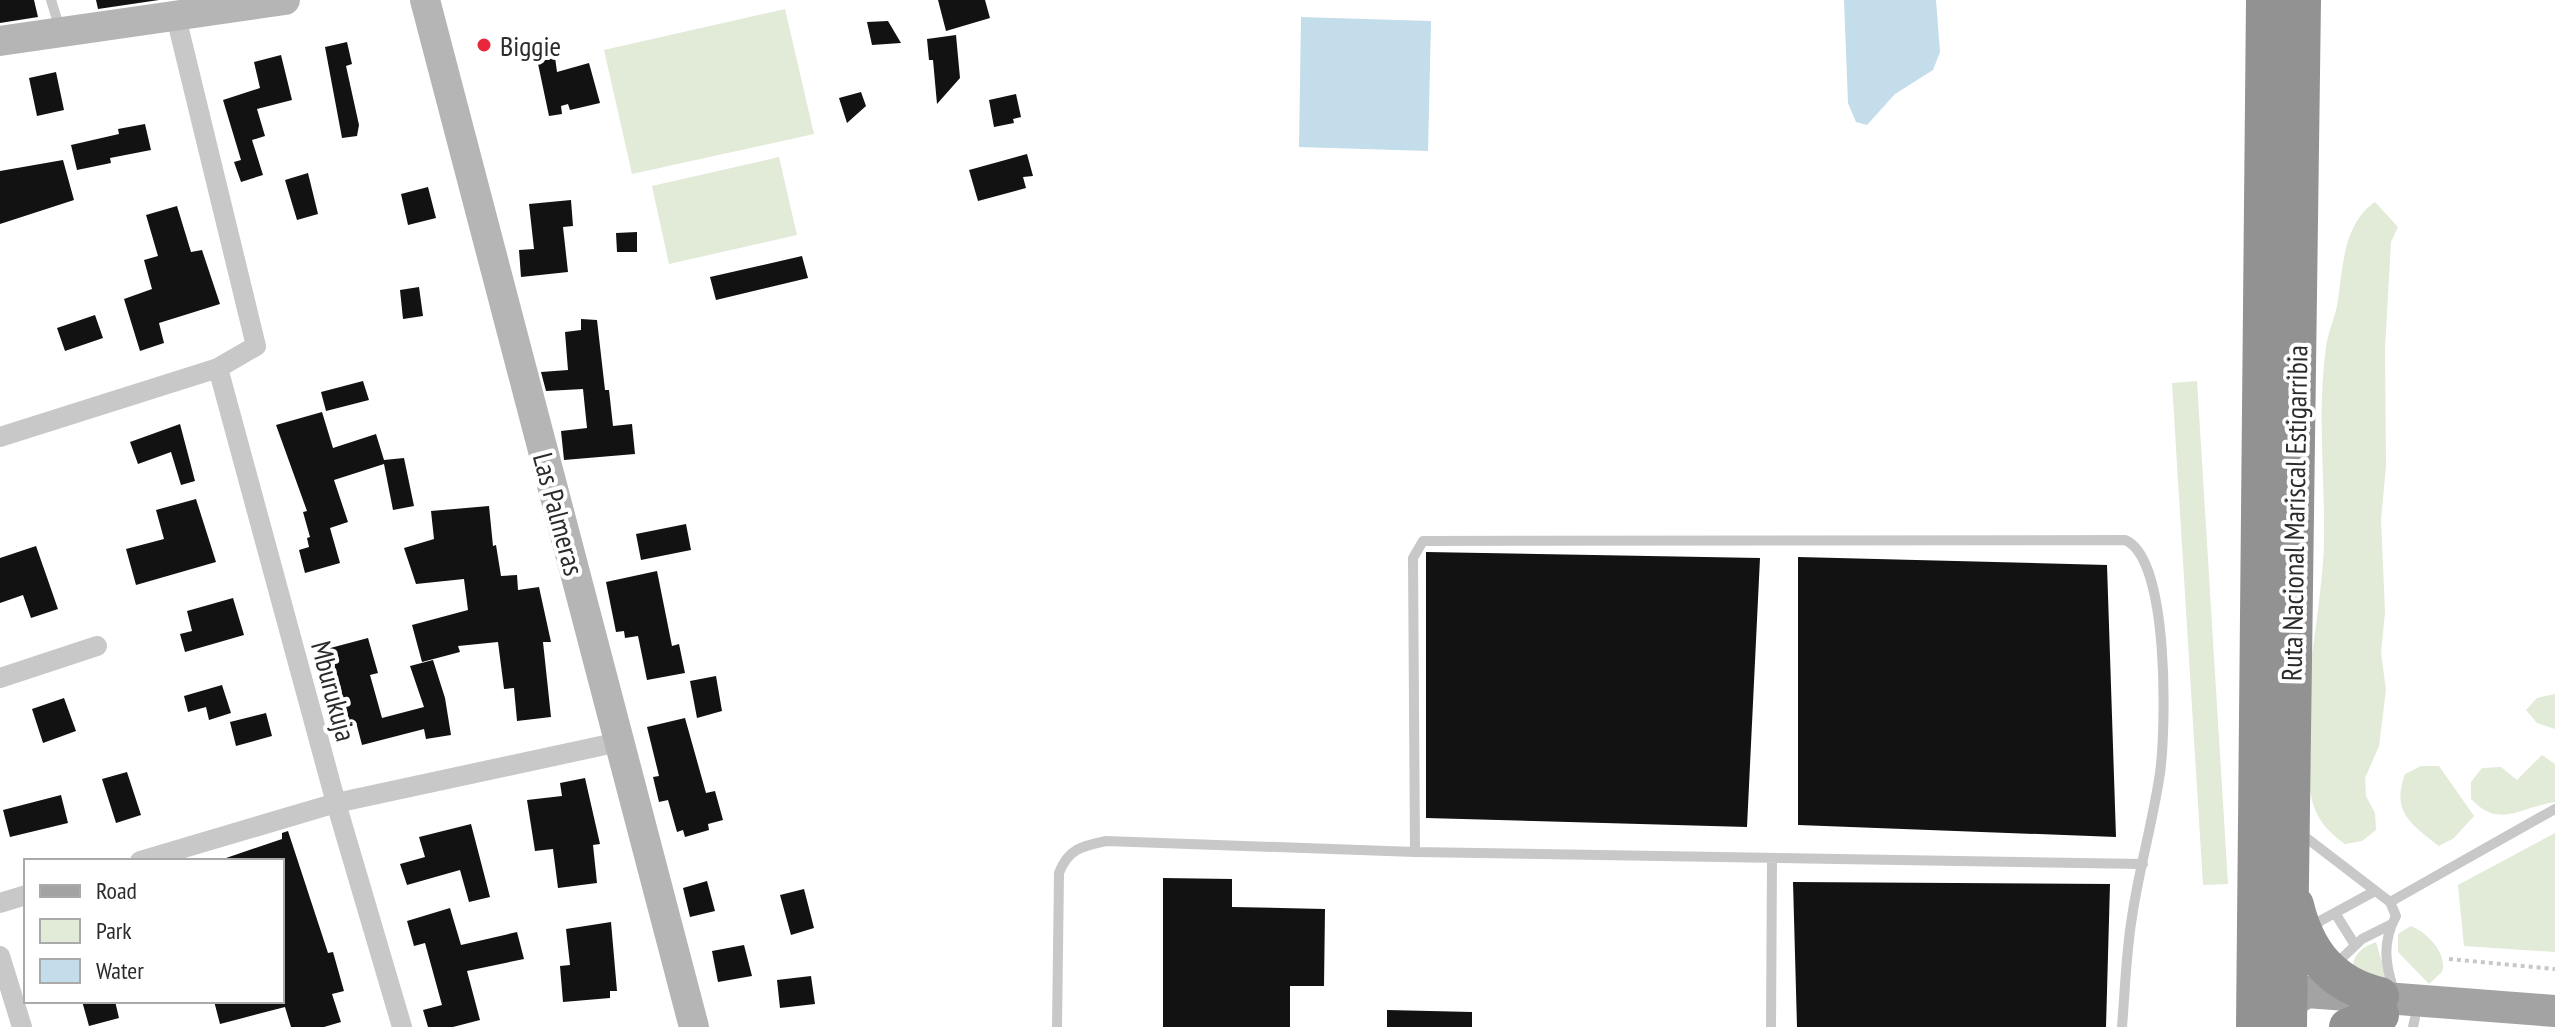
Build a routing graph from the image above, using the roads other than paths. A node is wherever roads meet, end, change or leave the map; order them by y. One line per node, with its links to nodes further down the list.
1 (51, 0): 7 (lane)
2 (285, 0): 6 (street)
3 (425, 0): 14 (street, Las Palmeras)
4 (2265, 0): 13 (highway, Ruta Nacional Mariscal Estigarribia)
5 (2304, 7): 17 (highway, Ruta Nacional Mariscal Estigarribia)
6 (176, 17): 7 (street); 9 (street)
7 (61, 33): 8 (street)
8 (0, 41)
9 (218, 368): 10 (street); 15 (street, Mburukuja)
10 (0, 437)
11 (97, 646): 12 (street)
12 (0, 678)
13 (2259, 691): 32 (highway); 40 (highway, Ruta Nacional Mariscal Estigarribia)
14 (619, 742): 15 (street); 36 (street, Las Palmeras)
15 (336, 803): 20 (street); 35 (street, Mburukuja)
16 (2555, 809): 25 (lane)
17 (2289, 825): 22 (highway, Ruta Nacional Mariscal Estigarribia); 23 (lane)
18 (1415, 852): 19 (lane); 21 (lane); 37 (lane)
19 (1772, 858): 21 (lane); 38 (lane)
20 (147, 859)
21 (2143, 864): 39 (lane)
22 (2288, 879): 31 (highway); 32 (highway, Ruta Nacional Mariscal Estigarribia)
23 (2375, 891): 25 (lane); 27 (lane)
24 (24, 896): 26 (street)
25 (2390, 902): 28 (lane)
26 (0, 903)
27 (2335, 913): 29 (lane); 31 (lane)
28 (2392, 924): 29 (lane); 31 (lane)
29 (2355, 945): 31 (lane)
30 (0, 956): 34 (street)
31 (2378, 1006): 32 (main road); 33 (main road); 41 (main road)
32 (2285, 1009)
33 (2555, 1011)
34 (22, 1027)
35 (402, 1027)
36 (694, 1027)
37 (1057, 1027)
38 (1771, 1027)
39 (2122, 1027)
40 (2255, 1027)
41 (2543, 1027)

